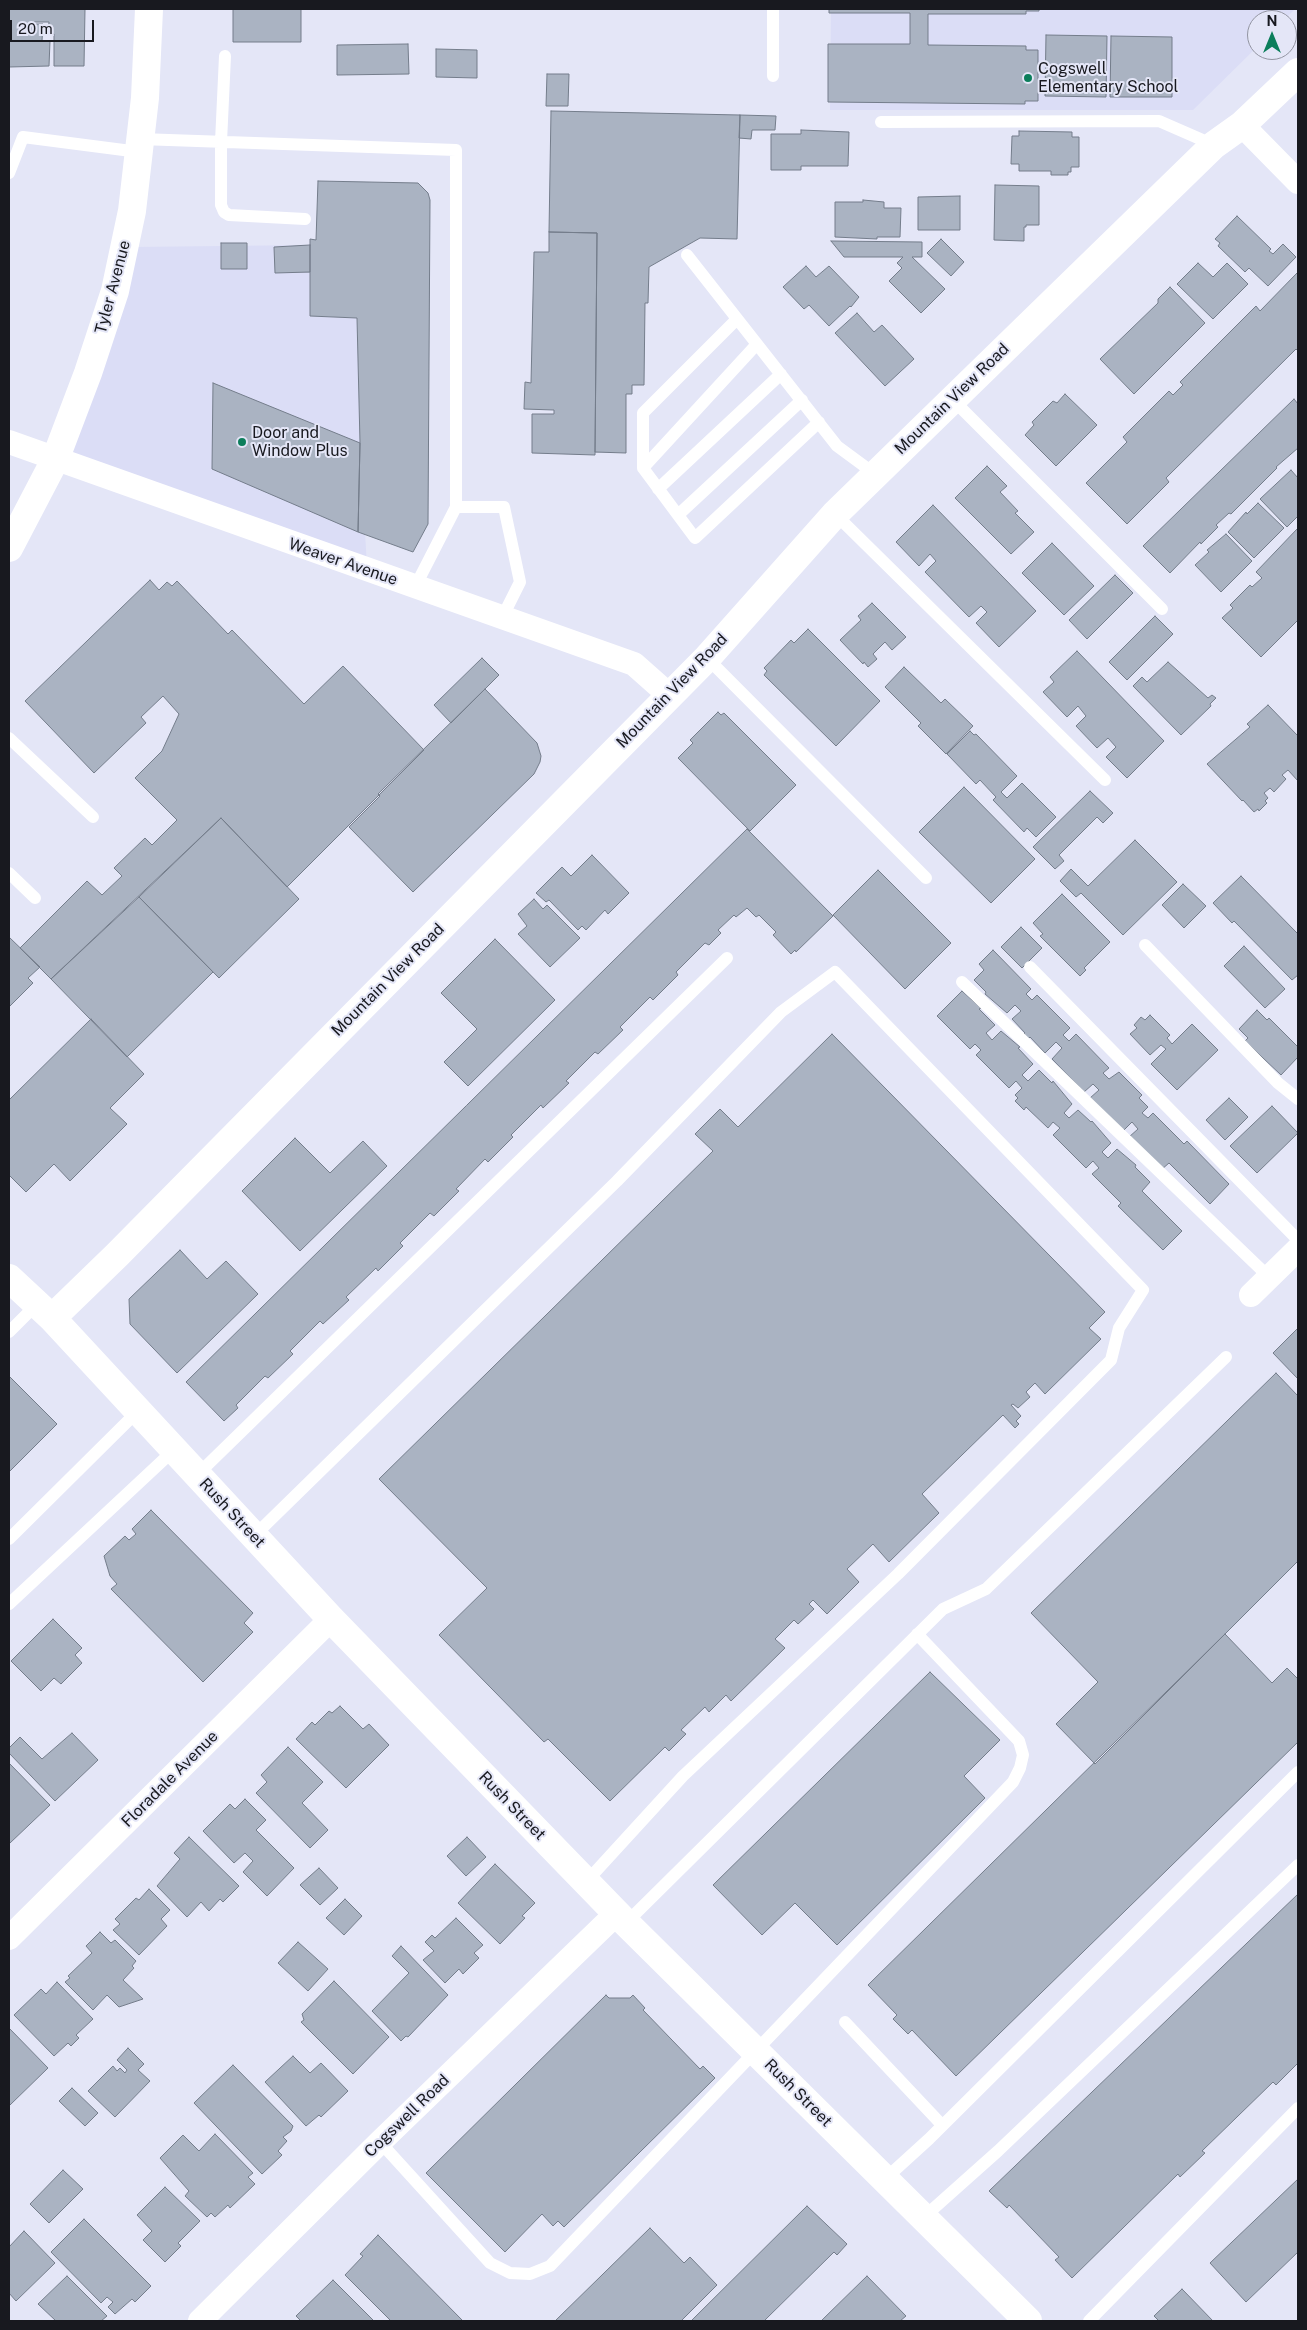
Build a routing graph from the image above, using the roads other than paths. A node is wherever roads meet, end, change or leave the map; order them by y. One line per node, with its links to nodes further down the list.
1 (149, 9): 9 (street, Tyler Avenue)
2 (773, 9): 5 (lane)
3 (225, 56): 8 (lane)
4 (1298, 72): 7 (street, Mountain View Road)
5 (773, 76)
6 (881, 122): 10 (lane)
7 (1242, 125): 10 (street, Mountain View Road); 12 (street)
8 (221, 142): 9 (lane); 13 (lane); 26 (lane)
9 (139, 145): 11 (lane); 22 (street, Tyler Avenue)
10 (1214, 145): 18 (street, Mountain View Road)
11 (9, 173)
12 (1298, 182)
13 (306, 219)
14 (687, 255): 15 (lane)
15 (737, 319): 16 (lane); 23 (lane)
16 (757, 344): 17 (lane); 23 (lane)
17 (781, 374): 19 (lane); 25 (lane)
18 (952, 399): 24 (street, Mountain View Road); 31 (lane)
19 (802, 400): 20 (lane); 28 (lane)
20 (819, 422): 24 (lane); 28 (lane)
21 (9, 442): 22 (street, Weaver Avenue)
22 (55, 460): 29 (street, Tyler Avenue); 30 (street, Weaver Avenue)
23 (643, 468): 25 (lane)
24 (875, 474): 27 (street, Mountain View Road)
25 (658, 489): 28 (lane)
26 (456, 507): 30 (lane); 32 (lane)
27 (835, 514): 33 (street, Mountain View Road); 36 (lane)
28 (678, 515)
29 (9, 548)
30 (415, 587): 32 (street, Weaver Avenue)
31 (1162, 609)
32 (502, 618): 34 (street, Weaver Avenue)
33 (707, 658): 34 (street, Mountain View Road); 39 (lane)
34 (669, 695): 51 (street, Mountain View Road)
35 (9, 738): 37 (lane)
36 (1106, 780)
37 (93, 817)
38 (9, 873): 40 (lane)
39 (926, 878)
40 (35, 898)
41 (1145, 945): 45 (lane)
42 (727, 958): 56 (lane)
43 (1030, 967): 46 (lane)
44 (962, 982): 48 (lane)
45 (1298, 1098)
46 (1298, 1240)
47 (1298, 1250): 48 (street)
48 (1269, 1277): 50 (street)
49 (9, 1278): 51 (street, Rush Street)
50 (1250, 1295)
51 (44, 1311): 52 (lane); 54 (street, Rush Street)
52 (9, 1332)
53 (1226, 1357): 61 (lane)
54 (138, 1411): 55 (street, Rush Street); 58 (lane)
55 (174, 1450): 56 (street, Rush Street); 59 (lane)
56 (197, 1475): 57 (street, Rush Street)
57 (254, 1536): 60 (street, Rush Street); 64 (lane)
58 (9, 1538)
59 (9, 1604)
60 (331, 1619): 64 (street, Rush Street); 66 (street, Floradale Avenue)
61 (917, 1634): 65 (lane); 68 (lane)
62 (1298, 1772): 70 (lane)
63 (1298, 1865): 73 (lane)
64 (586, 1882): 65 (street, Rush Street)
65 (621, 1918): 68 (street, Rush Street); 71 (street, Cogswell Road)
66 (9, 1938)
67 (845, 2022): 70 (lane)
68 (755, 2050): 71 (lane); 72 (street, Rush Street)
69 (1298, 2108): 76 (lane)
70 (942, 2126): 72 (lane)
71 (380, 2142): 75 (street, Cogswell Road)
72 (886, 2179): 73 (street, Rush Street)
73 (924, 2217): 74 (street, Rush Street)
74 (1019, 2318)
75 (200, 2321)
76 (1089, 2321)

